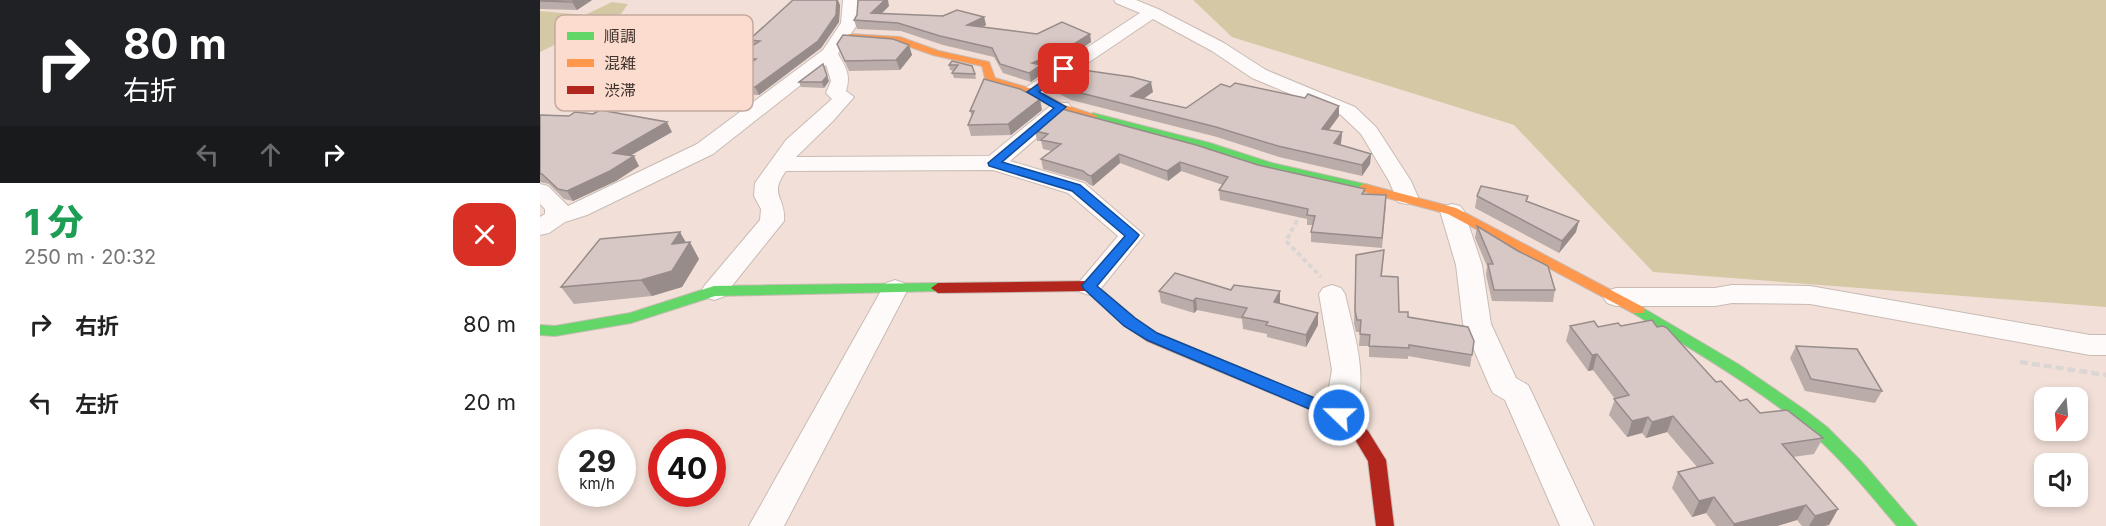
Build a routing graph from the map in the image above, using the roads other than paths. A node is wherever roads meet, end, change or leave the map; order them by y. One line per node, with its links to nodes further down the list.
1 (851, 0): 4 (street)
2 (1122, 0): 3 (street)
3 (1152, 12): 5 (street); 12 (street)
4 (836, 45): 5 (street); 7 (street); 10 (street)
5 (1032, 92): 6 (street)
6 (1061, 107): 9 (street); 12 (street)
7 (753, 111)
8 (753, 111): 14 (street)
9 (994, 163): 10 (street); 15 (street)
10 (781, 164): 17 (street)
11 (540, 191): 14 (street)
12 (1406, 196): 13 (street)
13 (1452, 211): 19 (street); 25 (street)
14 (549, 223)
15 (1089, 286): 16 (street); 22 (street)
16 (895, 289): 17 (street); 23 (street)
17 (714, 291): 20 (street)
18 (1332, 294): 22 (street)
19 (1616, 297): 21 (street); 26 (street)
20 (540, 330)
21 (2106, 345)
22 (1339, 415): 24 (street)
23 (766, 526)
24 (1385, 526)
25 (1577, 526)
26 (1908, 526)

